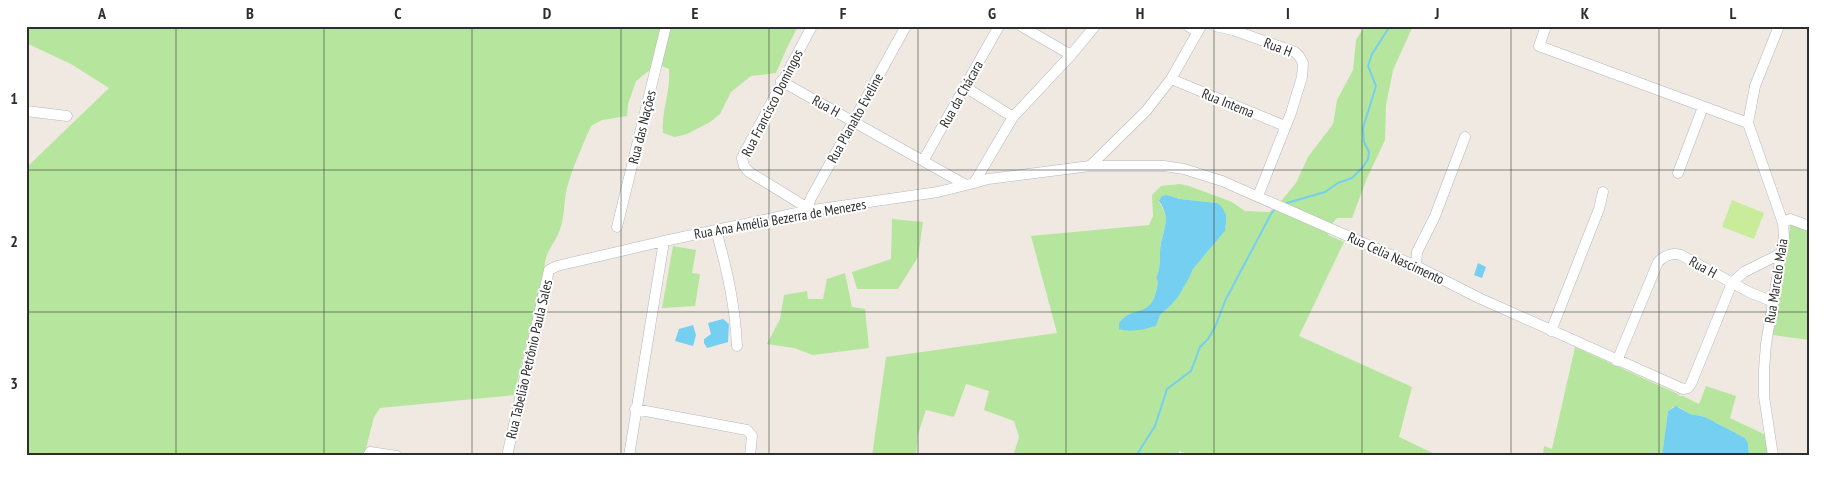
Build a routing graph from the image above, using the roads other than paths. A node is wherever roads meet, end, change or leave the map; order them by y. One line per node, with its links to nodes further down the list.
1 (666, 26): 33 (street, Rua das Nações)
2 (812, 26): 14 (street, Rua Francisco Domingos)
3 (906, 26): 20 (street, Rua Planalto Eveline)
4 (999, 26): 15 (street, Rua da Chácara)
5 (1021, 26): 12 (street)
6 (1095, 26): 12 (street)
7 (1188, 26): 11 (street)
8 (1215, 26): 22 (street, Rua H)
9 (1546, 26): 16 (street)
10 (1779, 26): 21 (street)
11 (1200, 29): 13 (street)
12 (1071, 55): 19 (street)
13 (1171, 79): 22 (street, Rua Intema); 25 (street)
14 (781, 81): 20 (street, Rua H); 30 (street, Rua Francisco Domingos)
15 (965, 87): 19 (street); 24 (street, Rua da Chácara)
16 (1703, 107): 21 (street); 26 (street)
17 (26, 111): 18 (street)
18 (67, 116)
19 (1012, 117): 27 (street)
20 (854, 121): 24 (street, Rua H); 30 (street, Rua Planalto Eveline)
21 (1748, 124): 31 (street, Rua Marcelo Maia)
22 (1286, 126): 29 (street)
23 (1465, 137): 38 (street)
24 (923, 161): 27 (street, Rua H)
25 (1090, 166): 27 (street, Rua Ana Amélia Bezerra de Menezes); 29 (street, Rua Celia Nascimento)
26 (1678, 173)
27 (970, 184): 30 (street, Rua Ana Amélia Bezerra de Menezes)
28 (1603, 192): 41 (street)
29 (1258, 196): 38 (street, Rua Celia Nascimento)
30 (806, 209): 34 (street, Rua Ana Amélia Bezerra de Menezes)
31 (1784, 223): 32 (street); 36 (street, Rua Marcelo Maia)
32 (1809, 226)
33 (617, 227)
34 (716, 230): 35 (street, Rua Ana Amélia Bezerra de Menezes); 42 (street)
35 (664, 241): 37 (street, Rua Ana Amélia Bezerra de Menezes); 44 (street)
36 (1782, 253): 39 (street, Rua H); 40 (street, Rua Marcelo Maia)
37 (556, 266): 47 (street, Rua Tabelião Petrônio Paula Sales)
38 (1416, 266): 41 (street, Rua Celia Nascimento)
39 (1732, 283): 40 (street); 43 (street, Rua Celia Nascimento); 43 (street, Rua H)
40 (1774, 302): 50 (street, Rua Marcelo Maia)
41 (1551, 331): 43 (street, Rua Celia Nascimento)
42 (737, 346)
43 (1618, 361)
44 (636, 409): 48 (street); 49 (street)
45 (371, 454): 46 (street)
46 (398, 456)
47 (507, 456)
48 (629, 456)
49 (750, 456)
50 (1773, 456)

